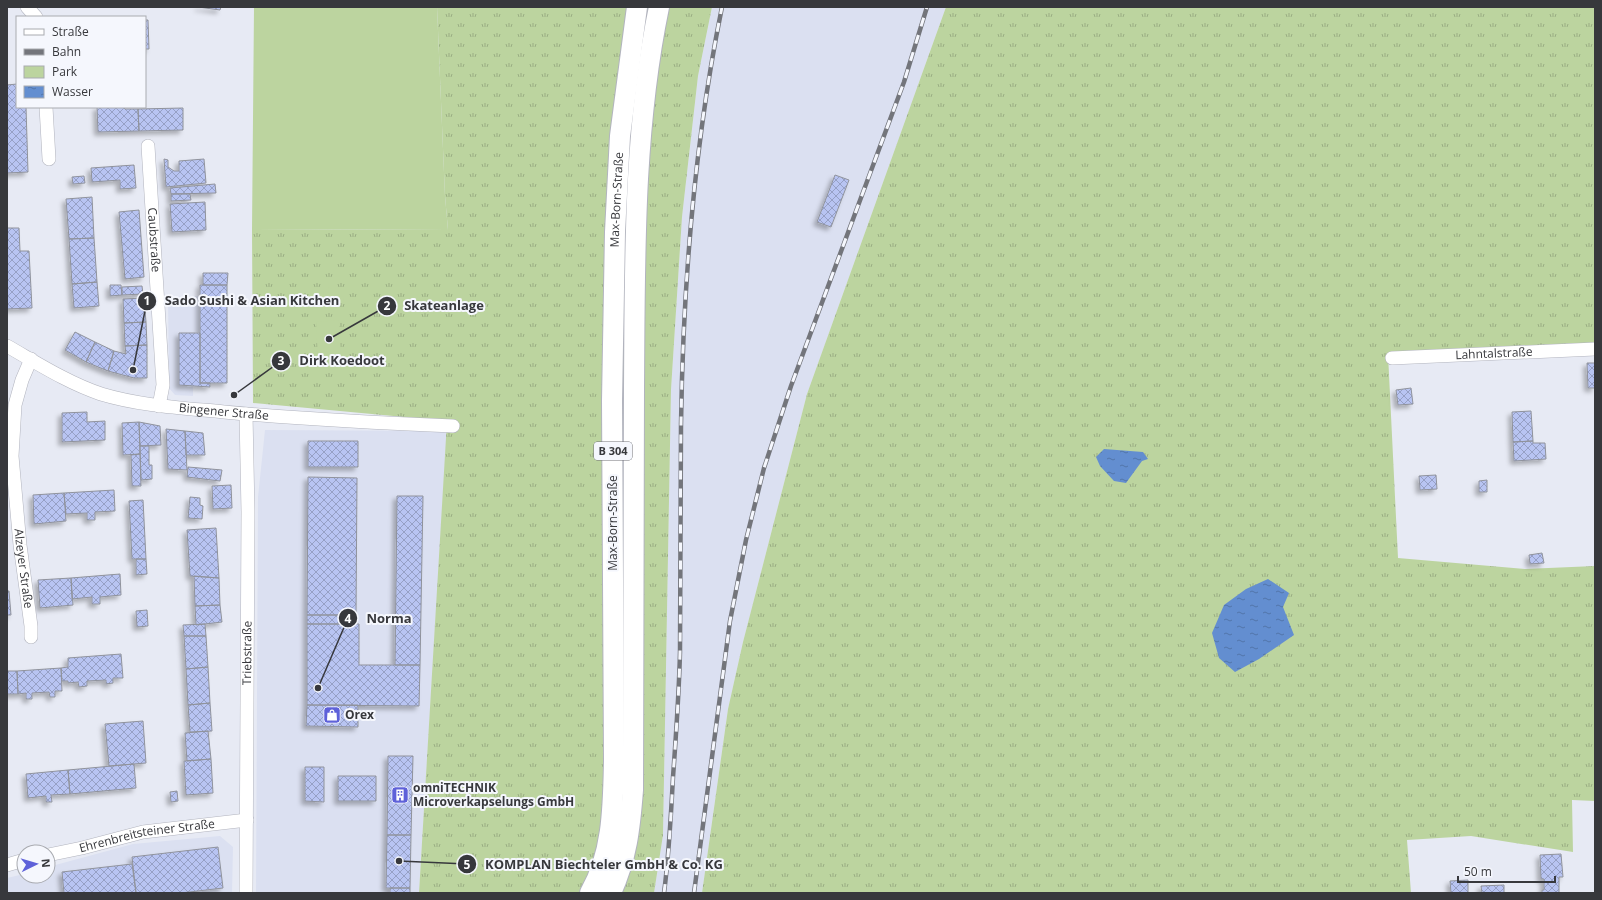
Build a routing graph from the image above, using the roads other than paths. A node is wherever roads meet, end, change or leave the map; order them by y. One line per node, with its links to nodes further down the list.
1 (27, 7): 4 (street)
2 (637, 7): 19 (main road, Max-Born-Straße / B 304)
3 (659, 7): 20 (main road, Max-Born-Straße / B 304)
4 (35, 16)
5 (46, 108): 7 (street)
6 (148, 146): 12 (street, Caubstraße)
7 (49, 159)
8 (7, 346): 11 (street, Bingener Straße)
9 (1595, 349): 10 (street, Lahntalstraße)
10 (1392, 358)
11 (31, 359): 12 (street, Bingener Straße); 15 (street, Alzeyer Straße)
12 (160, 406): 13 (street, Bingener Straße)
13 (246, 414): 14 (street, Bingener Straße); 16 (street, Triebstraße)
14 (453, 426)
15 (31, 637)
16 (247, 820): 17 (street, Ehrenbreitsteiner Straße); 18 (street, Triebstraße)
17 (56, 853)
18 (246, 893)
19 (590, 893)
20 (611, 893)

